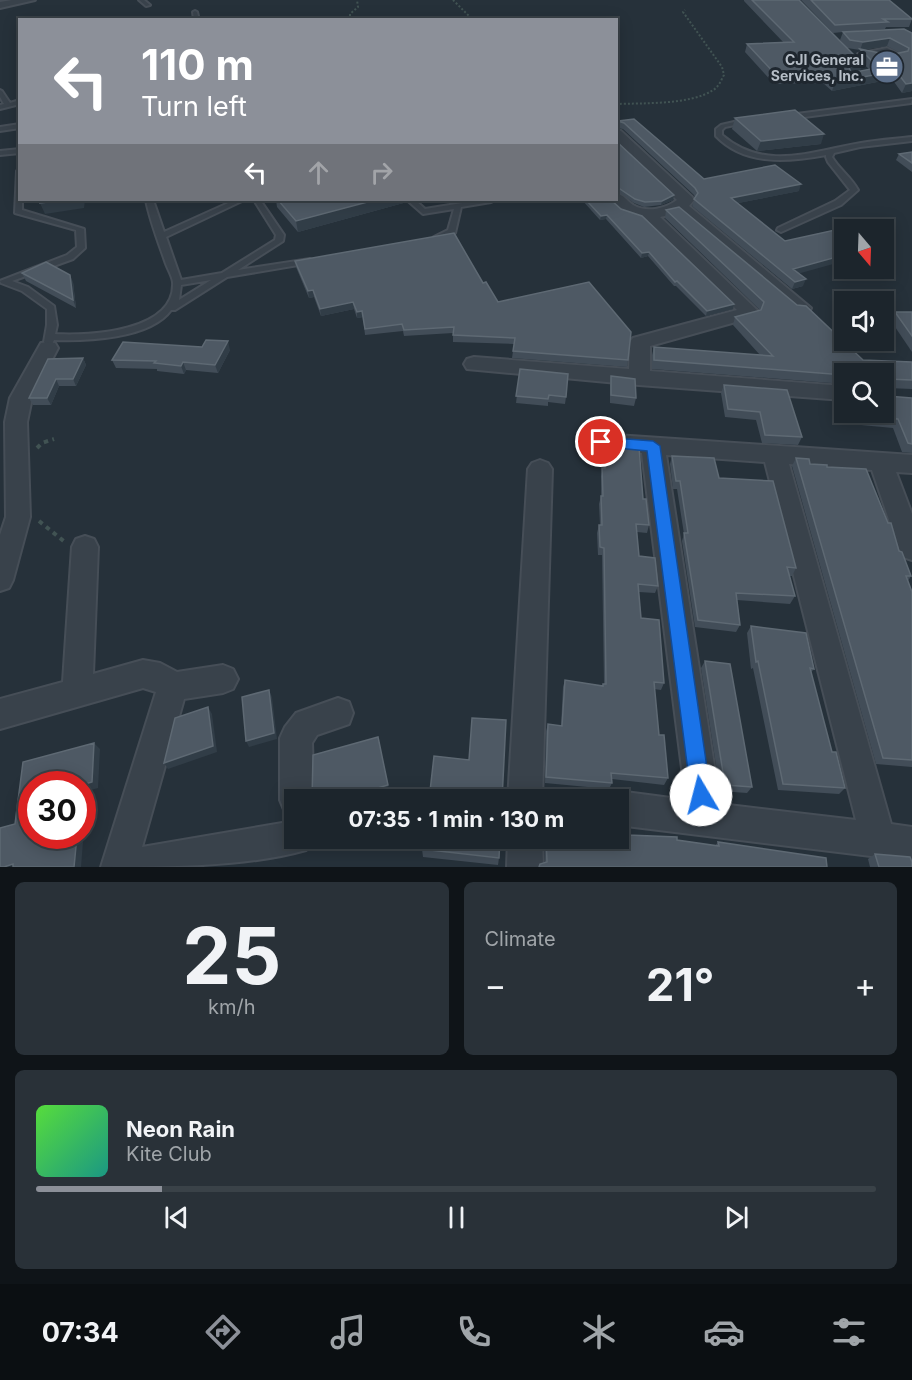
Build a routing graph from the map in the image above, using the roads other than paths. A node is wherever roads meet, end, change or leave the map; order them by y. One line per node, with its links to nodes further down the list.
1 (30, 0): 3 (street)
2 (141, 0): 4 (lane)
3 (0, 5)
4 (148, 5)
5 (195, 12): 6 (lane)
6 (196, 18)
7 (852, 53): 8 (lane)
8 (860, 54): 8 (lane)
9 (0, 93): 12 (lane)
10 (912, 100): 14 (lane)
11 (18, 102): 12 (lane)
12 (8, 105): 13 (lane)
13 (0, 106)
14 (783, 118)
15 (754, 120): 21 (lane)
16 (18, 126): 17 (lane)
17 (0, 129)
18 (618, 136): 31 (street)
19 (912, 139): 21 (lane)
20 (18, 151): 22 (lane)
21 (831, 152): 33 (lane)
22 (0, 153)
23 (618, 200): 32 (street)
24 (18, 201): 38 (lane)
25 (149, 201): 34 (lane)
26 (238, 201): 34 (lane)
27 (259, 201): 37 (lane)
28 (412, 201): 30 (lane)
29 (486, 201): 30 (lane)
30 (458, 206): 35 (lane)
31 (680, 207): 32 (street); 40 (street)
32 (646, 213): 44 (street)
33 (781, 230)
34 (161, 236): 39 (lane)
35 (426, 241)
36 (321, 259): 37 (lane)
37 (224, 275): 39 (lane); 41 (lane)
38 (3, 281): 42 (lane)
39 (177, 283): 41 (lane)
40 (802, 308)
41 (169, 309): 42 (lane)
42 (49, 342): 54 (street)
43 (474, 364): 44 (street)
44 (639, 378): 45 (street)
45 (834, 392)
46 (601, 442): 47 (street)
47 (653, 446): 48 (street); 63 (street)
48 (775, 455): 49 (street); 65 (street)
49 (881, 462): 50 (street); 53 (street)
50 (912, 464)
51 (540, 470): 61 (street)
52 (85, 547): 57 (street)
53 (912, 549)
54 (0, 580)
55 (223, 680): 56 (street)
56 (173, 687): 57 (street); 68 (street)
57 (77, 691): 59 (street)
58 (338, 713): 60 (street)
59 (0, 714)
60 (297, 789)
61 (528, 789)
62 (629, 809): 63 (street)
63 (705, 818): 65 (street)
64 (284, 840): 69 (street)
65 (878, 840): 66 (street)
66 (912, 844)
67 (525, 849): 70 (street)
68 (119, 867)
69 (129, 867)
70 (525, 867)

